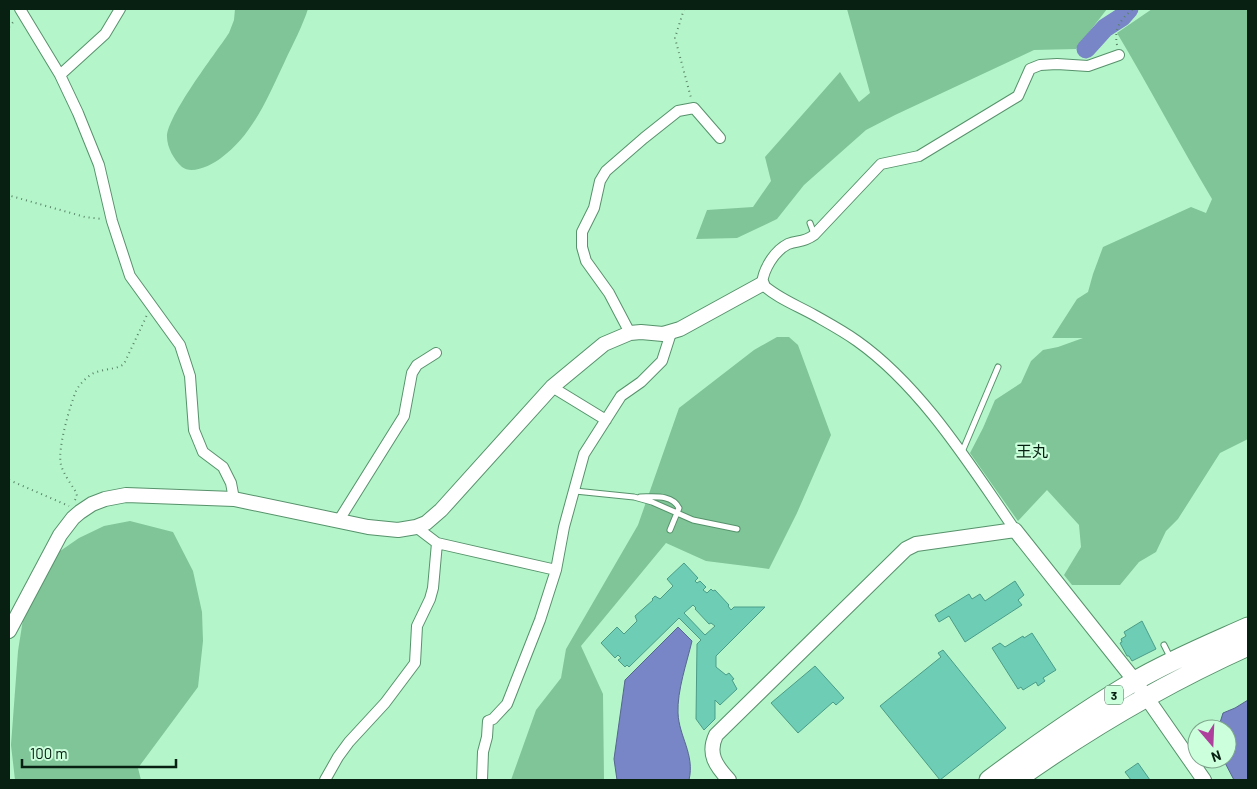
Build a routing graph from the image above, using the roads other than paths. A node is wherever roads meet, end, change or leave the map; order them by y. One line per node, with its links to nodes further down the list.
1 (20, 9): 4 (street)
2 (120, 9): 4 (street)
3 (1118, 55): 7 (street)
4 (60, 75): 18 (street)
5 (720, 138): 9 (street)
6 (810, 224): 7 (lane)
7 (814, 235): 8 (street)
8 (762, 284): 10 (street); 15 (street)
9 (630, 333): 10 (street); 13 (street)
10 (671, 333): 14 (street)
11 (436, 353): 20 (street)
12 (998, 367): 15 (lane)
13 (552, 388): 14 (street); 21 (street)
14 (606, 420): 16 (street)
15 (962, 452): 24 (street)
16 (575, 491): 17 (lane); 26 (street)
17 (634, 497): 19 (lane); 19 (lane)
18 (234, 499): 20 (street); 28 (street)
19 (677, 513): 22 (lane); 23 (lane)
20 (340, 520): 21 (street)
21 (416, 527): 25 (street)
22 (738, 529)
23 (670, 530)
24 (1015, 530): 32 (street); 36 (street)
25 (437, 543): 26 (street); 34 (street)
26 (556, 570): 35 (street)
27 (1248, 627): 31 (highway, 3)
28 (9, 631)
29 (1164, 645): 31 (lane)
30 (1248, 646): 33 (highway, 3)
31 (1173, 662): 32 (highway, 3)
32 (1135, 681): 33 (street); 37 (highway, 3)
33 (1146, 697): 38 (highway, 3); 39 (street)
34 (325, 780)
35 (482, 780)
36 (729, 780)
37 (989, 780)
38 (1016, 780)
39 (1204, 780)

